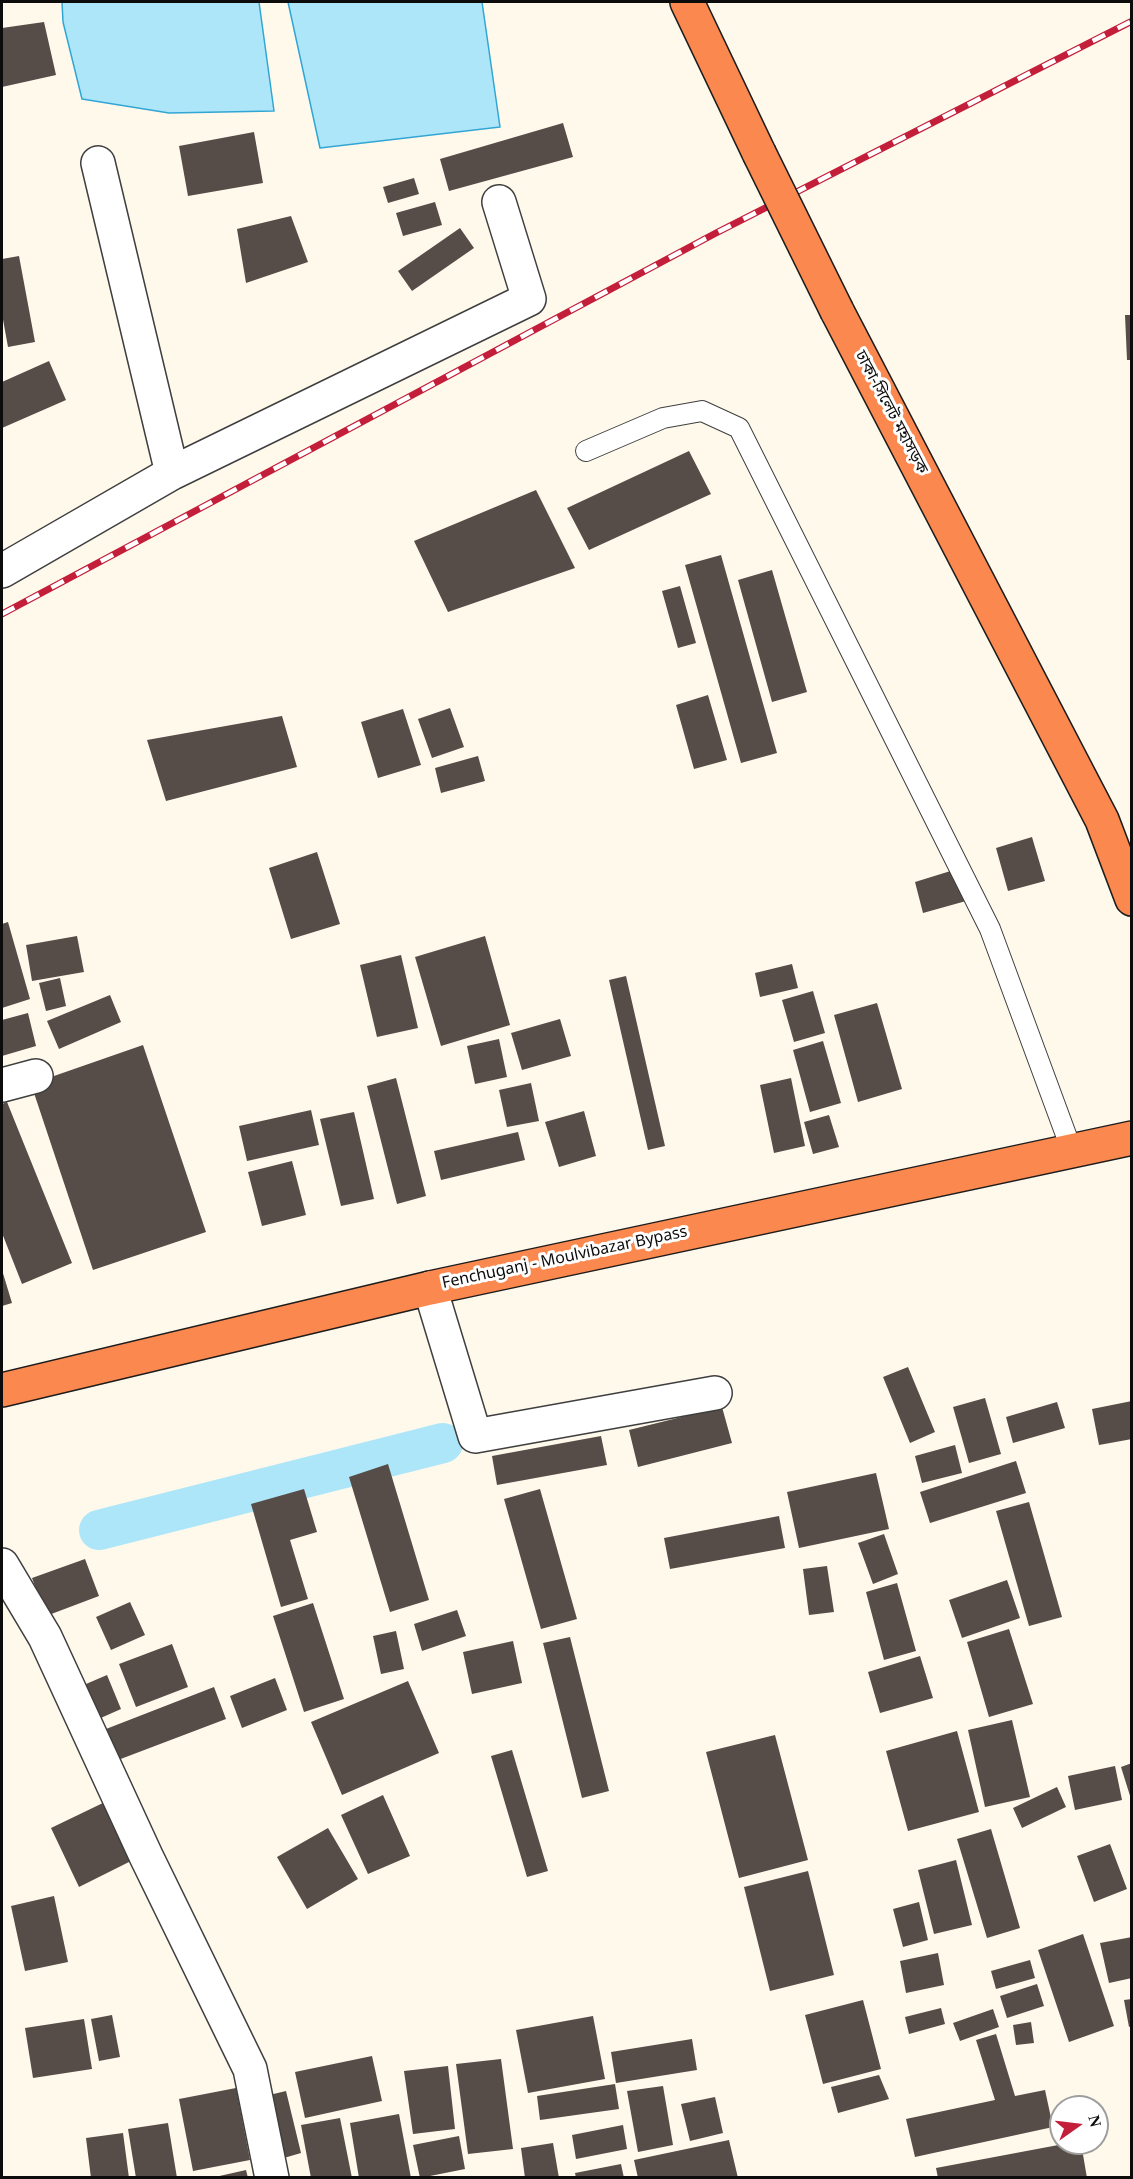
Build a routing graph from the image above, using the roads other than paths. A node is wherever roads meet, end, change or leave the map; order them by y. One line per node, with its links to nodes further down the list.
1 (687, 2): 7 (highway, ঢাকা-সিলেট মহাসড়ক, bridge)
2 (98, 163): 5 (street)
3 (499, 202): 5 (street)
4 (586, 452): 13 (lane)
5 (172, 473): 6 (street)
6 (2, 571)
7 (1102, 820): 8 (highway, ঢাকা-সিলেট মহাসড়ক); 9 (highway, ঢাকা-সিলেট মহাসড়ক)
8 (1131, 854)
9 (1131, 899)
10 (36, 1076): 11 (street)
11 (2, 1085)
12 (1128, 1140): 13 (highway, Fenchuganj - Moulvibazar Bypass)
13 (1072, 1151): 14 (highway, Fenchuganj - Moulvibazar Bypass)
14 (430, 1288): 15 (highway, Fenchuganj - Moulvibazar Bypass); 16 (street)
15 (2, 1390)
16 (715, 1393)
17 (2, 1565): 18 (street)
18 (272, 2178)

